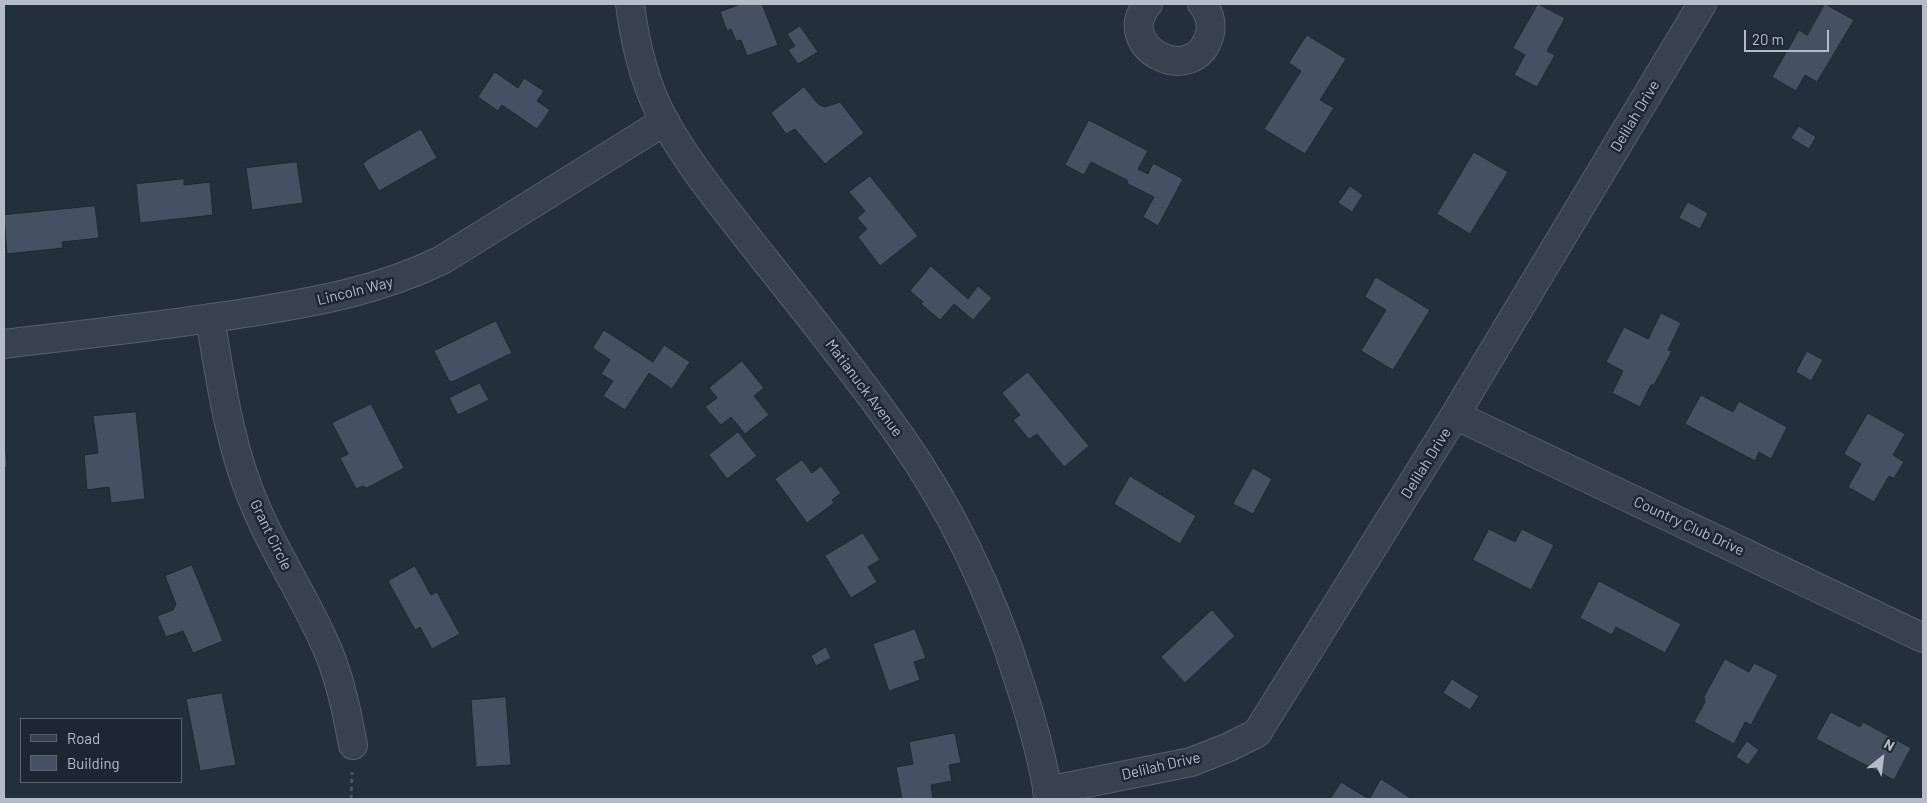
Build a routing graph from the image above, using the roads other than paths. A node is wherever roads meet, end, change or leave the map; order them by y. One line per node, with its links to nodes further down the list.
1 (630, 4): 5 (street, Matianuck Avenue)
2 (1148, 4): 3 (street)
3 (1202, 4)
4 (1702, 4): 8 (street, Delilah Drive)
5 (665, 121): 6 (street, Lincoln Way); 11 (street, Matianuck Avenue)
6 (210, 318): 7 (street, Lincoln Way); 10 (street, Grant Circle)
7 (4, 344)
8 (1456, 415): 9 (street, Country Club Drive); 11 (street, Delilah Drive)
9 (1923, 638)
10 (353, 745)
11 (1048, 795)

